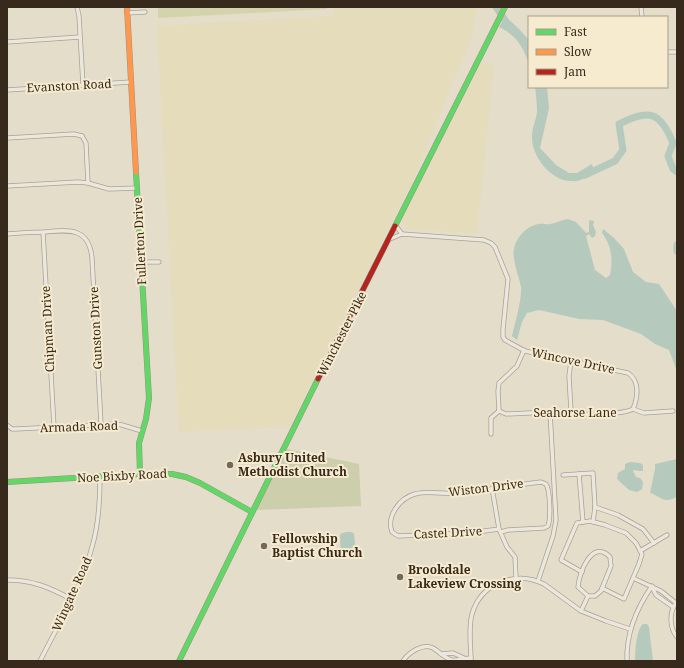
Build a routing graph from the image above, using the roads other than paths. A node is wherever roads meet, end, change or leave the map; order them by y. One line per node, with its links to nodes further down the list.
1 (77, 7): 6 (street)
2 (127, 7): 5 (street, Fullerton Drive)
3 (505, 7): 17 (street, Winchester Pike)
4 (145, 12): 5 (street)
5 (127, 13): 8 (street, Fullerton Drive)
6 (80, 37): 7 (street); 9 (street)
7 (7, 42)
8 (131, 82): 9 (street, Evanston Road); 16 (street, Fullerton Drive)
9 (83, 85): 10 (street, Evanston Road)
10 (7, 90)
11 (85, 132): 12 (street)
12 (82, 136): 13 (street); 14 (street)
13 (7, 138)
14 (88, 183): 15 (street); 16 (street)
15 (7, 186)
16 (137, 188): 22 (street, Fullerton Drive)
17 (396, 226): 20 (street); 21 (street, Winchester Pike)
18 (43, 232): 19 (street); 31 (street, Gunston Drive); 33 (street, Chipman Drive)
19 (7, 234)
20 (402, 234): 21 (street, Wincove Drive); 24 (street, Wincove Drive)
21 (390, 239): 44 (street, Winchester Pike)
22 (141, 262): 23 (street); 34 (street, Fullerton Drive)
23 (159, 262)
24 (524, 350): 25 (street, Wincove Drive); 27 (street)
25 (571, 361): 26 (street, Wincove Drive); 28 (street)
26 (633, 409): 28 (street, Seahorse Lane); 29 (street, Seahorse Lane)
27 (499, 411): 30 (street, Seahorse Lane); 35 (street)
28 (571, 411): 30 (street, Seahorse Lane)
29 (673, 411)
30 (550, 412): 56 (street)
31 (101, 424): 33 (street, Armada Road); 34 (street, Armada Road)
32 (8, 427): 33 (street, Armada Road)
33 (54, 427)
34 (142, 431): 36 (street, Fullerton Drive)
35 (491, 434)
36 (140, 474): 39 (street, Noe Bixby Road); 44 (street, Noe Bixby Road)
37 (579, 474): 38 (street); 43 (street); 45 (street)
38 (563, 475)
39 (100, 477): 40 (street, Noe Bixby Road); 60 (street, Wingate Road)
40 (7, 482)
41 (492, 488): 42 (street, Wiston Drive); 47 (street); 49 (street, Wiston Drive)
42 (549, 503): 47 (street, Castel Drive)
43 (595, 507): 46 (street); 50 (street)
44 (252, 512): 70 (street, Winchester Pike)
45 (583, 522): 46 (street); 52 (street)
46 (593, 522): 51 (street)
47 (500, 530): 49 (street, Castel Drive); 53 (street)
48 (667, 535): 50 (street)
49 (398, 536)
50 (654, 543): 51 (street)
51 (640, 551): 54 (street)
52 (582, 572): 58 (street); 59 (street)
53 (516, 578): 56 (street); 68 (street)
54 (633, 578): 57 (street); 58 (street)
55 (7, 580): 60 (street)
56 (538, 581): 63 (street)
57 (652, 586): 61 (street); 62 (street); 64 (street)
58 (602, 588): 59 (street)
59 (588, 596): 63 (street)
60 (71, 599): 69 (street, Wingate Road)
61 (676, 602): 62 (street)
62 (673, 607): 65 (street)
63 (581, 611): 64 (street)
64 (630, 629): 72 (street)
65 (677, 637)
66 (441, 654): 67 (street); 67 (street); 71 (street)
67 (464, 658): 68 (street)
68 (471, 659)
69 (40, 661)
70 (179, 661)
71 (403, 661)
72 (627, 661)

